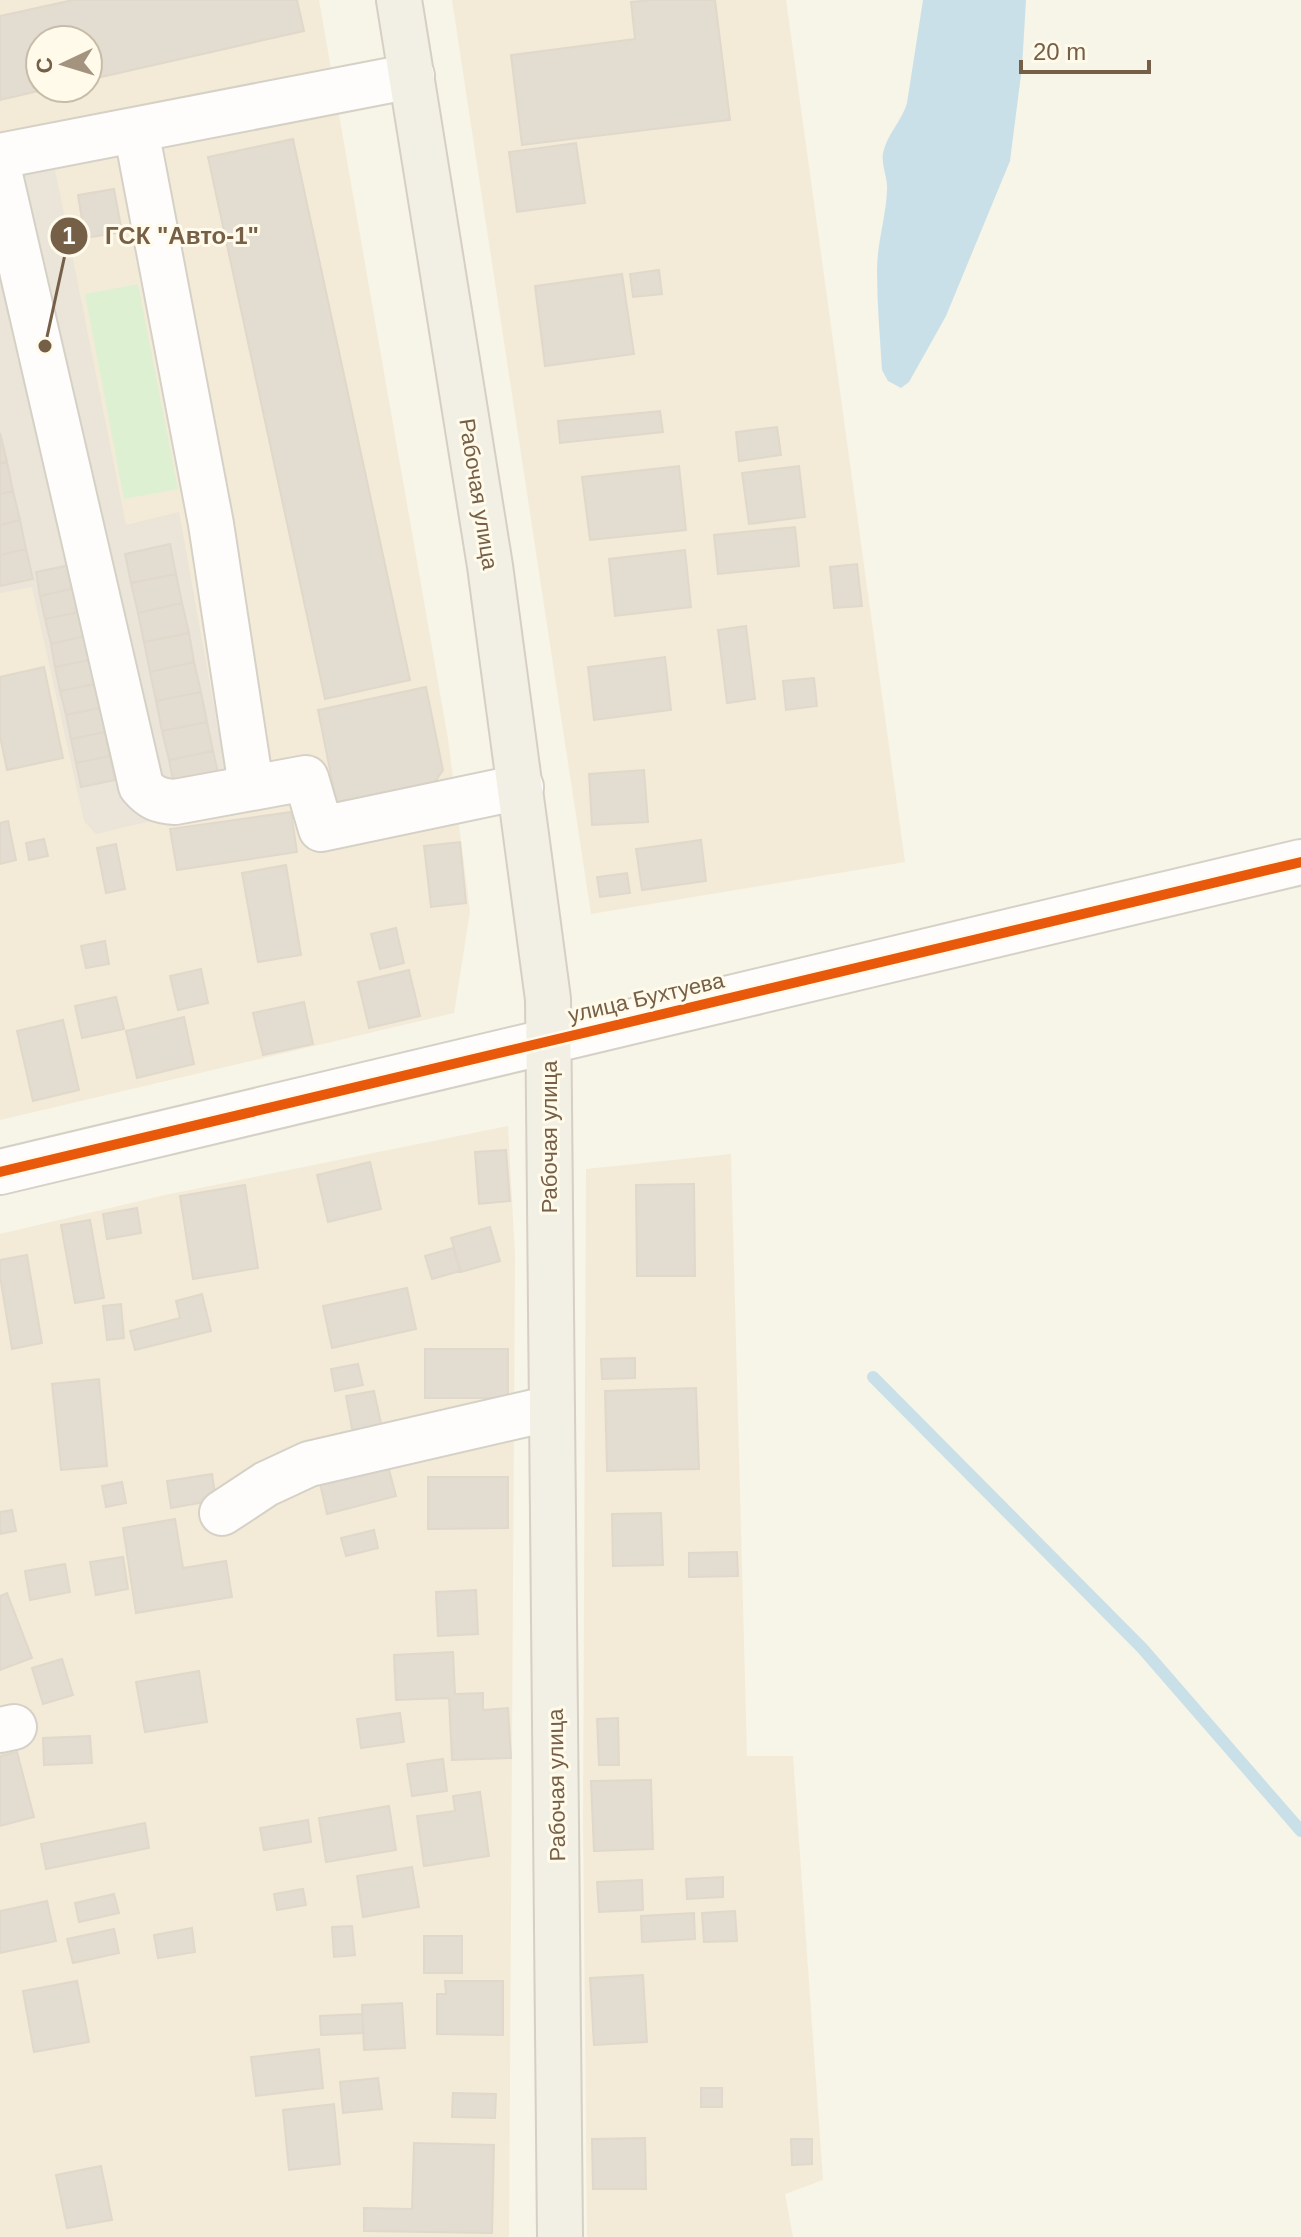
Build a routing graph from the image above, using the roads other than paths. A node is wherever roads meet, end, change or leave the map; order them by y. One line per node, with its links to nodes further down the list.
1 (399, 0): 2 (main road, Рабочая улица)
2 (412, 76): 3 (street); 7 (main road, Рабочая улица)
3 (136, 130): 4 (street); 6 (street)
4 (0, 156)
5 (0, 175): 6 (street)
6 (251, 786): 7 (street)
7 (521, 787): 9 (main road, Рабочая улица)
8 (1301, 862): 9 (street, улица Бухтуева)
9 (549, 1041): 10 (street, улица Бухтуева); 11 (main road, Рабочая улица)
10 (0, 1172)
11 (552, 1408): 12 (street); 13 (main road, Рабочая улица)
12 (222, 1513)
13 (560, 2237)

